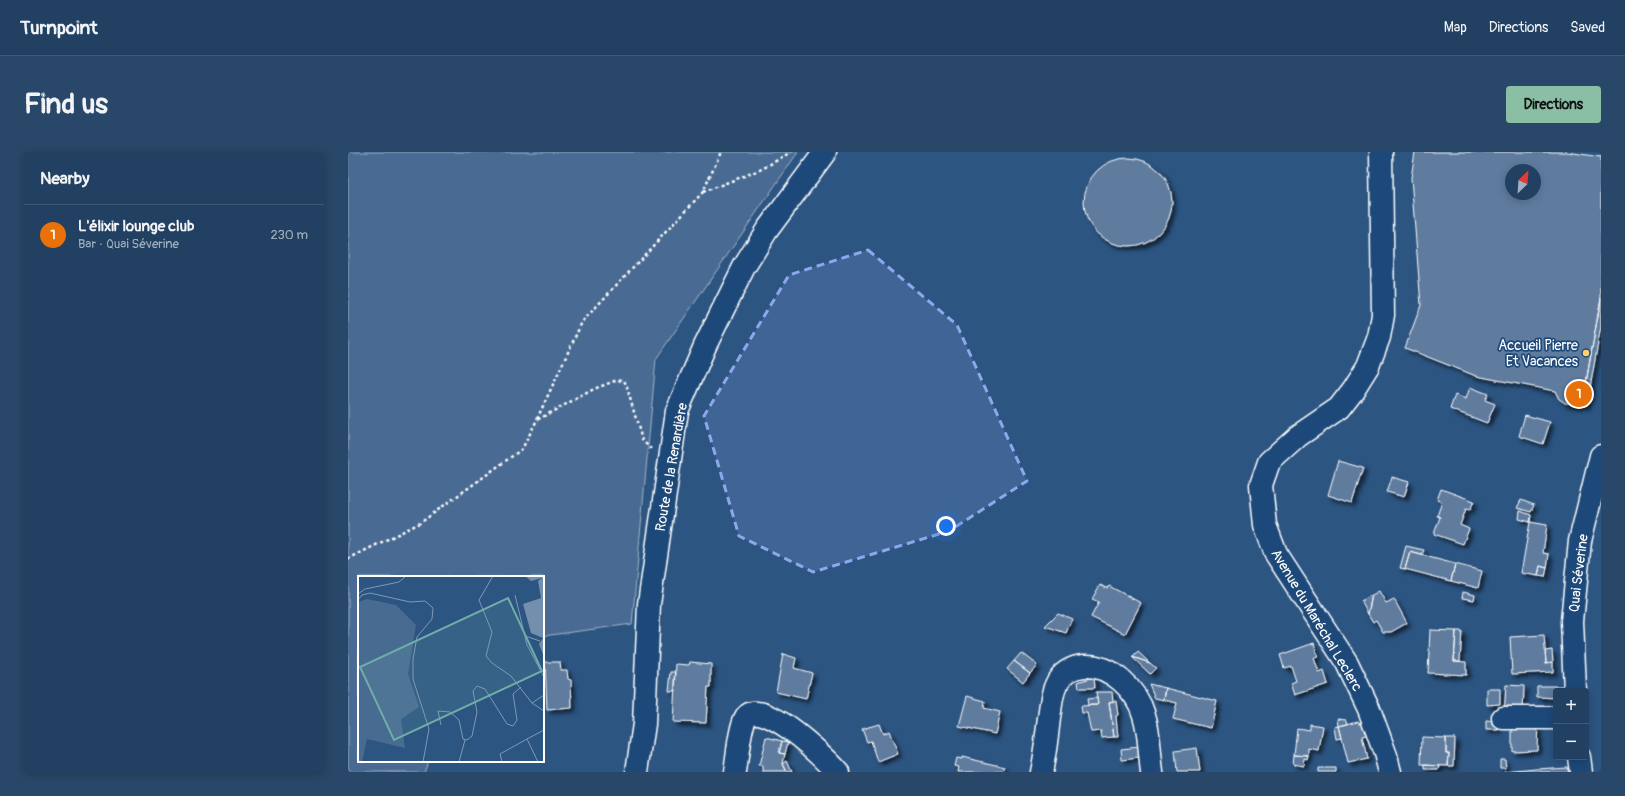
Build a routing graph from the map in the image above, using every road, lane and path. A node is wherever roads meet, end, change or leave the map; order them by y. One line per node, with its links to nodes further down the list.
1 (721, 152): 5 (path)
2 (791, 152): 5 (path)
3 (825, 152): 8 (street, Route de la Renardière)
4 (1381, 152): 19 (street, Avenue du Maréchal Leclerc)
5 (703, 192): 6 (path)
6 (537, 420): 8 (path); 9 (path)
7 (1601, 456): 10 (street, Quai Séverine)
8 (669, 468): 14 (street, Route de la Renardière)
9 (348, 559)
10 (1575, 688)
11 (1503, 718): 12 (street)
12 (1553, 718)
13 (1579, 760): 20 (street)
14 (637, 772)
15 (735, 772): 16 (street)
16 (838, 772)
17 (1041, 772): 18 (street)
18 (1152, 772)
19 (1390, 772)
20 (1581, 772)

